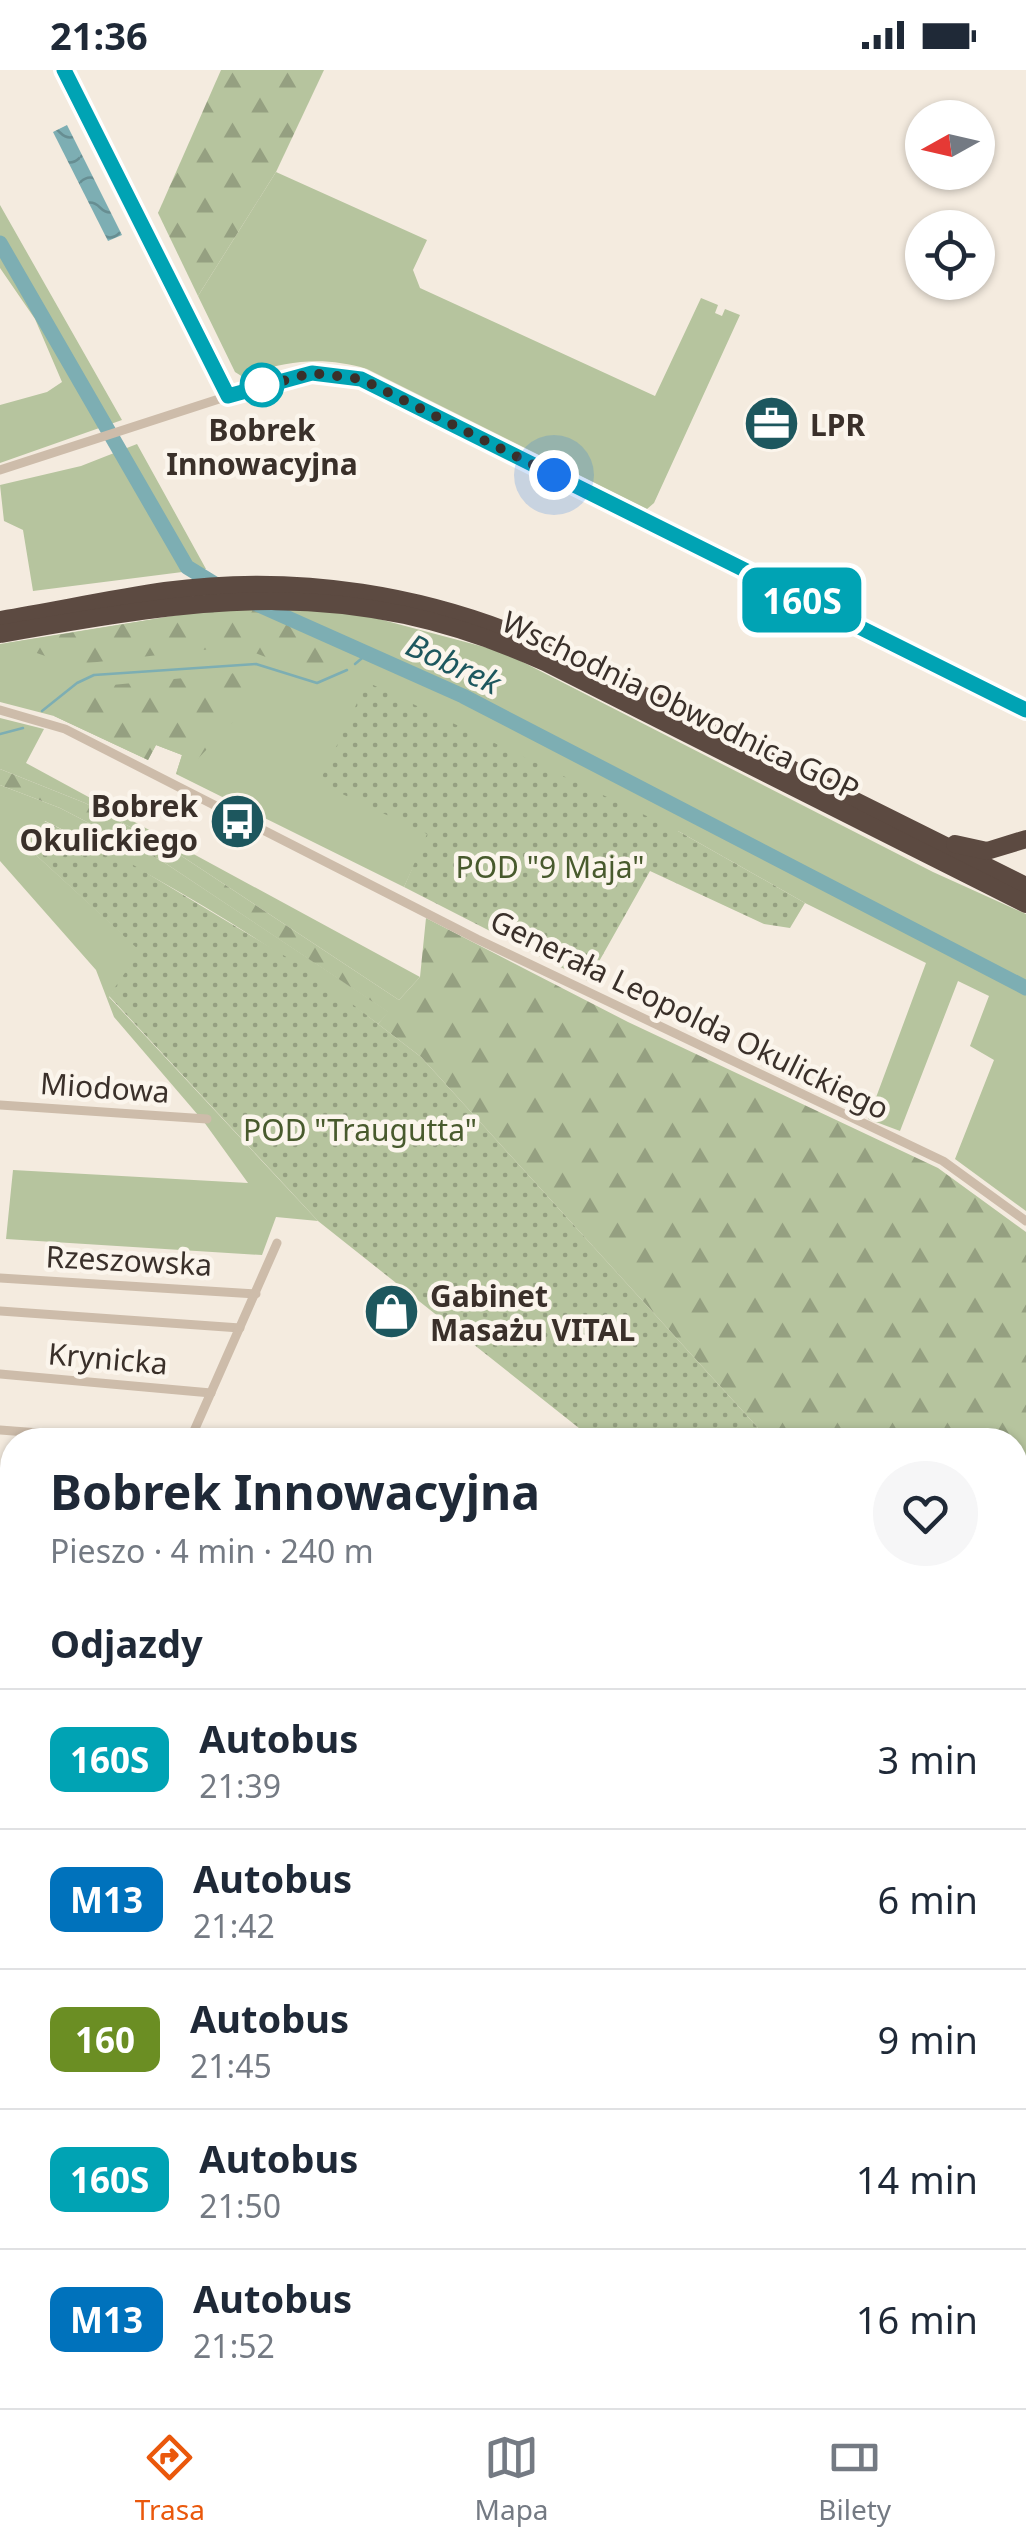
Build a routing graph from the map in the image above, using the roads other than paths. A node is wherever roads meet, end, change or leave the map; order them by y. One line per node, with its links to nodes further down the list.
1 (64, 70): 2 (street)
2 (228, 396): 3 (street); 7 (street)
3 (0, 470)
4 (0, 620): 8 (highway, Wschodnia Obwodnica GOP)
5 (0, 634): 11 (highway, Wschodnia Obwodnica GOP)
6 (0, 710): 14 (street, Generała Leopolda Okulickiego)
7 (1026, 710)
8 (892, 822): 9 (highway); 10 (highway, Wschodnia Obwodnica GOP)
9 (1026, 839)
10 (1026, 886)
11 (1026, 904)
12 (0, 1105): 13 (street, Miodowa)
13 (207, 1119)
14 (1026, 1221)
15 (277, 1243): 17 (street)
16 (0, 1278): 17 (street, Rzeszowska)
17 (256, 1294): 19 (street)
18 (0, 1311): 19 (street)
19 (240, 1328): 21 (street)
20 (0, 1374): 21 (street, Krynicka)
21 (211, 1394): 22 (street)
22 (195, 1428)

